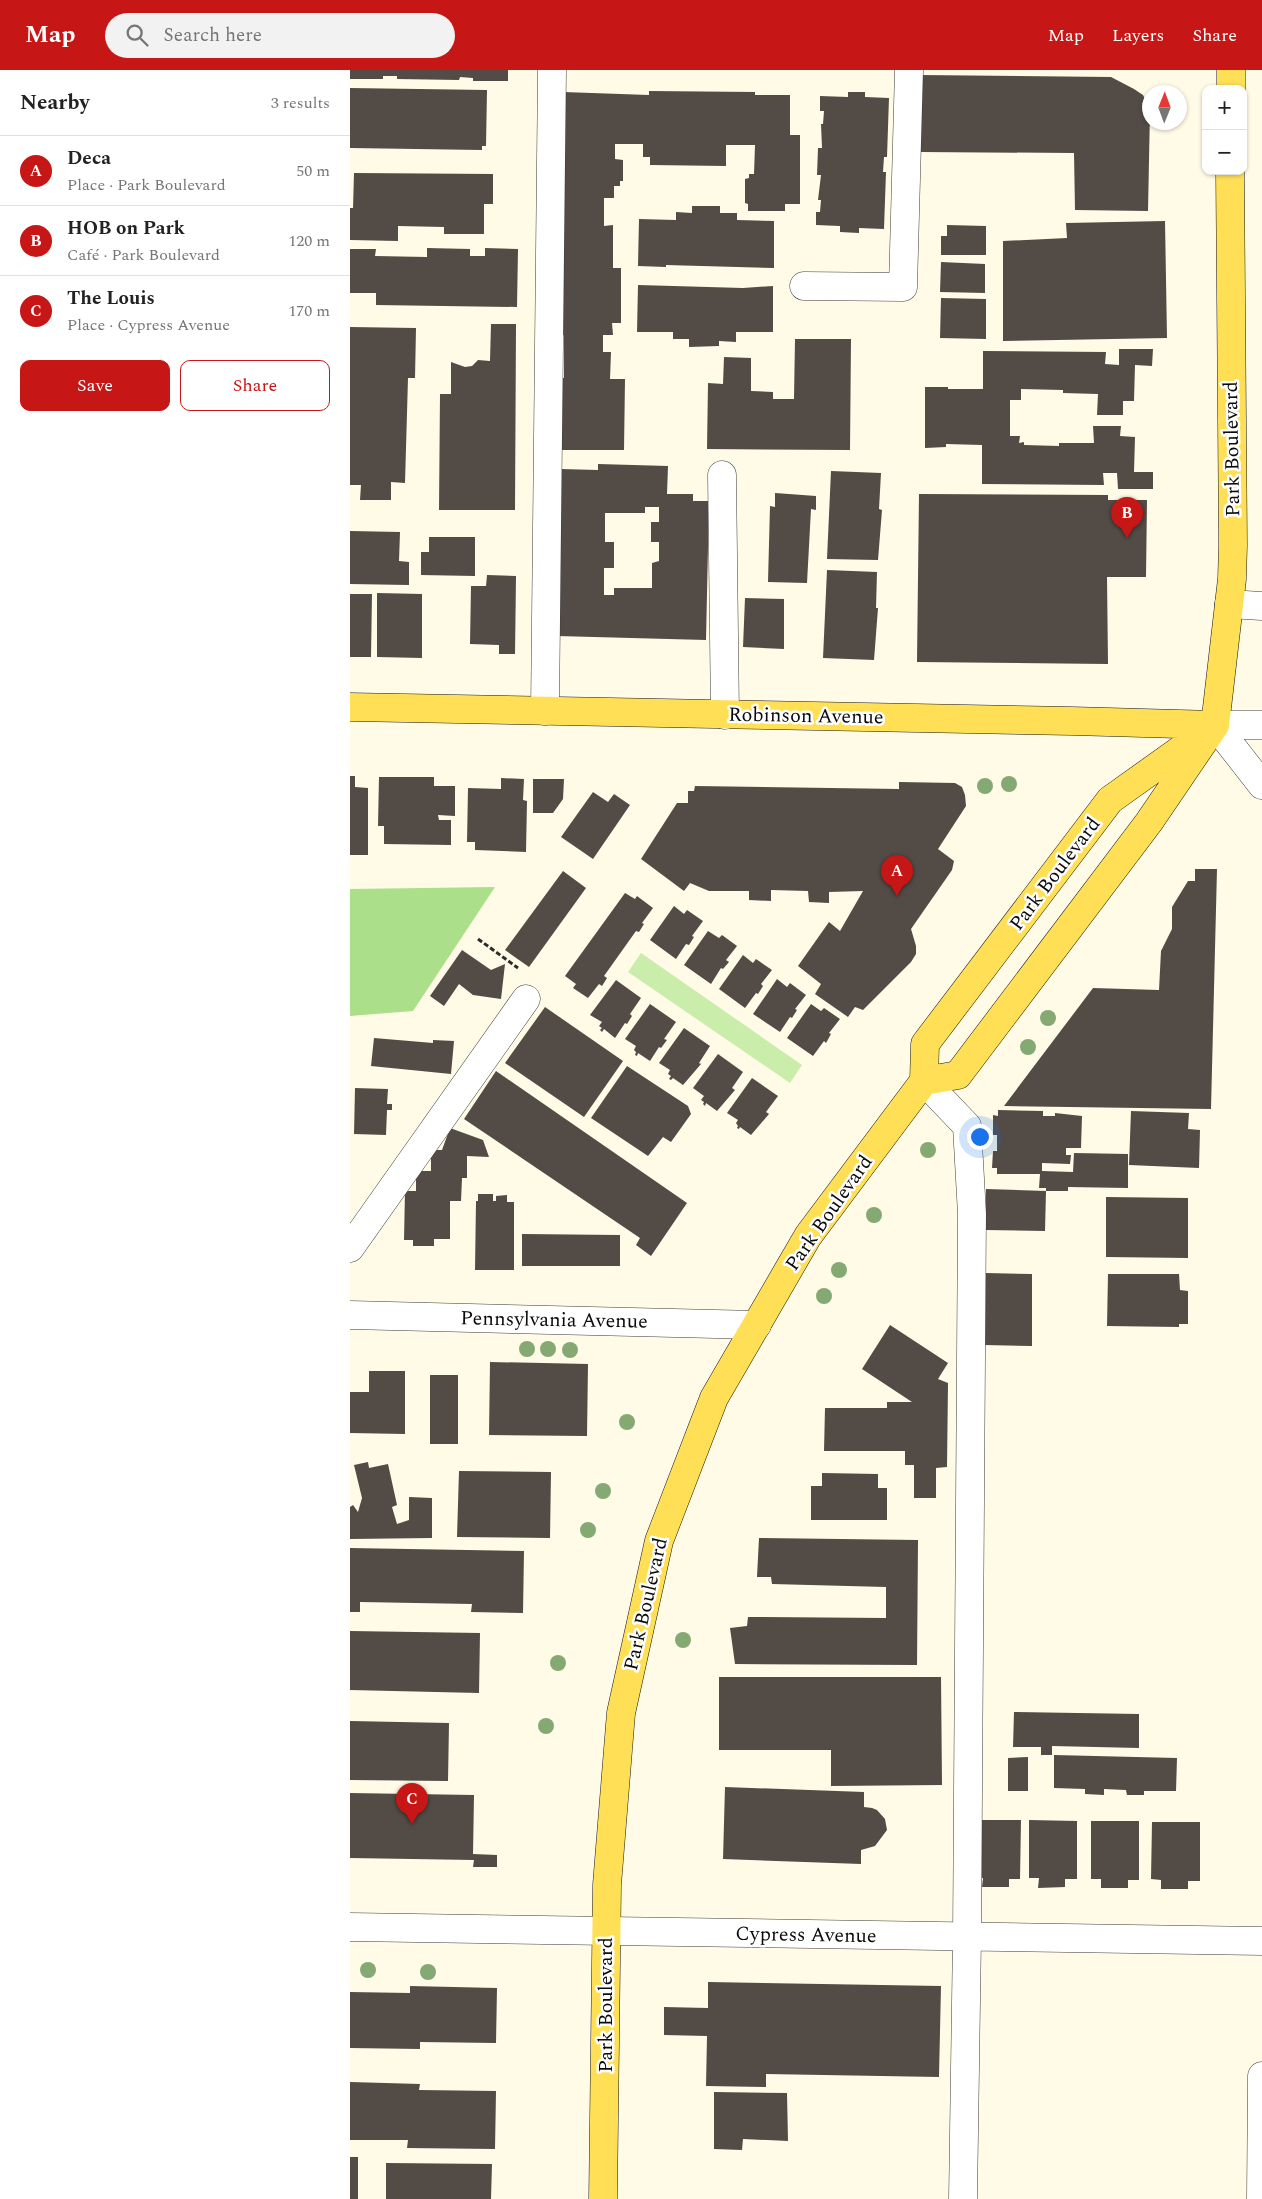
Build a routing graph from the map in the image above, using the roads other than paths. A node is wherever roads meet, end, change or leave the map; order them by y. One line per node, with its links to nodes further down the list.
1 (552, 70): 11 (street)
2 (909, 70): 6 (street)
3 (1231, 70): 4 (main road)
4 (1231, 85)
5 (1230, 175): 8 (main road, Park Boulevard)
6 (804, 286)
7 (722, 475): 12 (street)
8 (1229, 604): 9 (street); 14 (main road, Park Boulevard)
9 (1262, 606)
10 (350, 707): 11 (main road, Robinson Avenue)
11 (545, 711): 12 (main road, Robinson Avenue)
12 (725, 714): 14 (main road, Robinson Avenue)
13 (1262, 725): 14 (street, Robinson Avenue)
14 (1215, 726): 15 (street); 17 (main road, Park Boulevard); 17 (main road, Park Boulevard)
15 (1262, 785)
16 (526, 998): 18 (street)
17 (924, 1081): 20 (main road, Park Boulevard); 23 (street)
18 (350, 1248)
19 (350, 1315): 20 (street, Pennsylvania Avenue)
20 (757, 1325): 22 (main road, Park Boulevard)
21 (350, 1927): 22 (street, Cypress Avenue)
22 (606, 1932): 23 (street, Cypress Avenue); 26 (main road, Park Boulevard)
23 (967, 1937): 24 (street, Cypress Avenue); 27 (street)
24 (1262, 1941)
25 (1262, 2076): 28 (street)
26 (603, 2199)
27 (963, 2199)
28 (1261, 2199)

